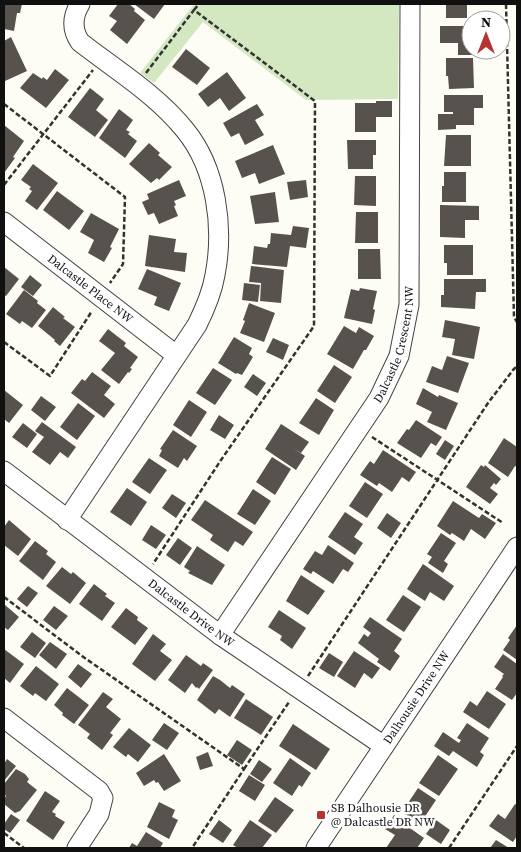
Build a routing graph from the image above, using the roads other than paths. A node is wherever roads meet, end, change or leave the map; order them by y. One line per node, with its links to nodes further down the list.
1 (80, 4): 4 (street)
2 (410, 4): 8 (street, Dalcastle Crescent NW)
3 (4, 222): 4 (street, Dalcastle Place NW)
4 (176, 355): 6 (street)
5 (4, 471): 6 (street, Dalcastle Drive NW)
6 (67, 520): 8 (street, Dalcastle Drive NW)
7 (517, 547): 10 (street, Dalhousie Drive NW)
8 (220, 635): 10 (street, Dalcastle Drive NW)
9 (4, 718): 11 (street)
10 (384, 746): 12 (street, Dalhousie Drive NW)
11 (77, 848)
12 (316, 848)

